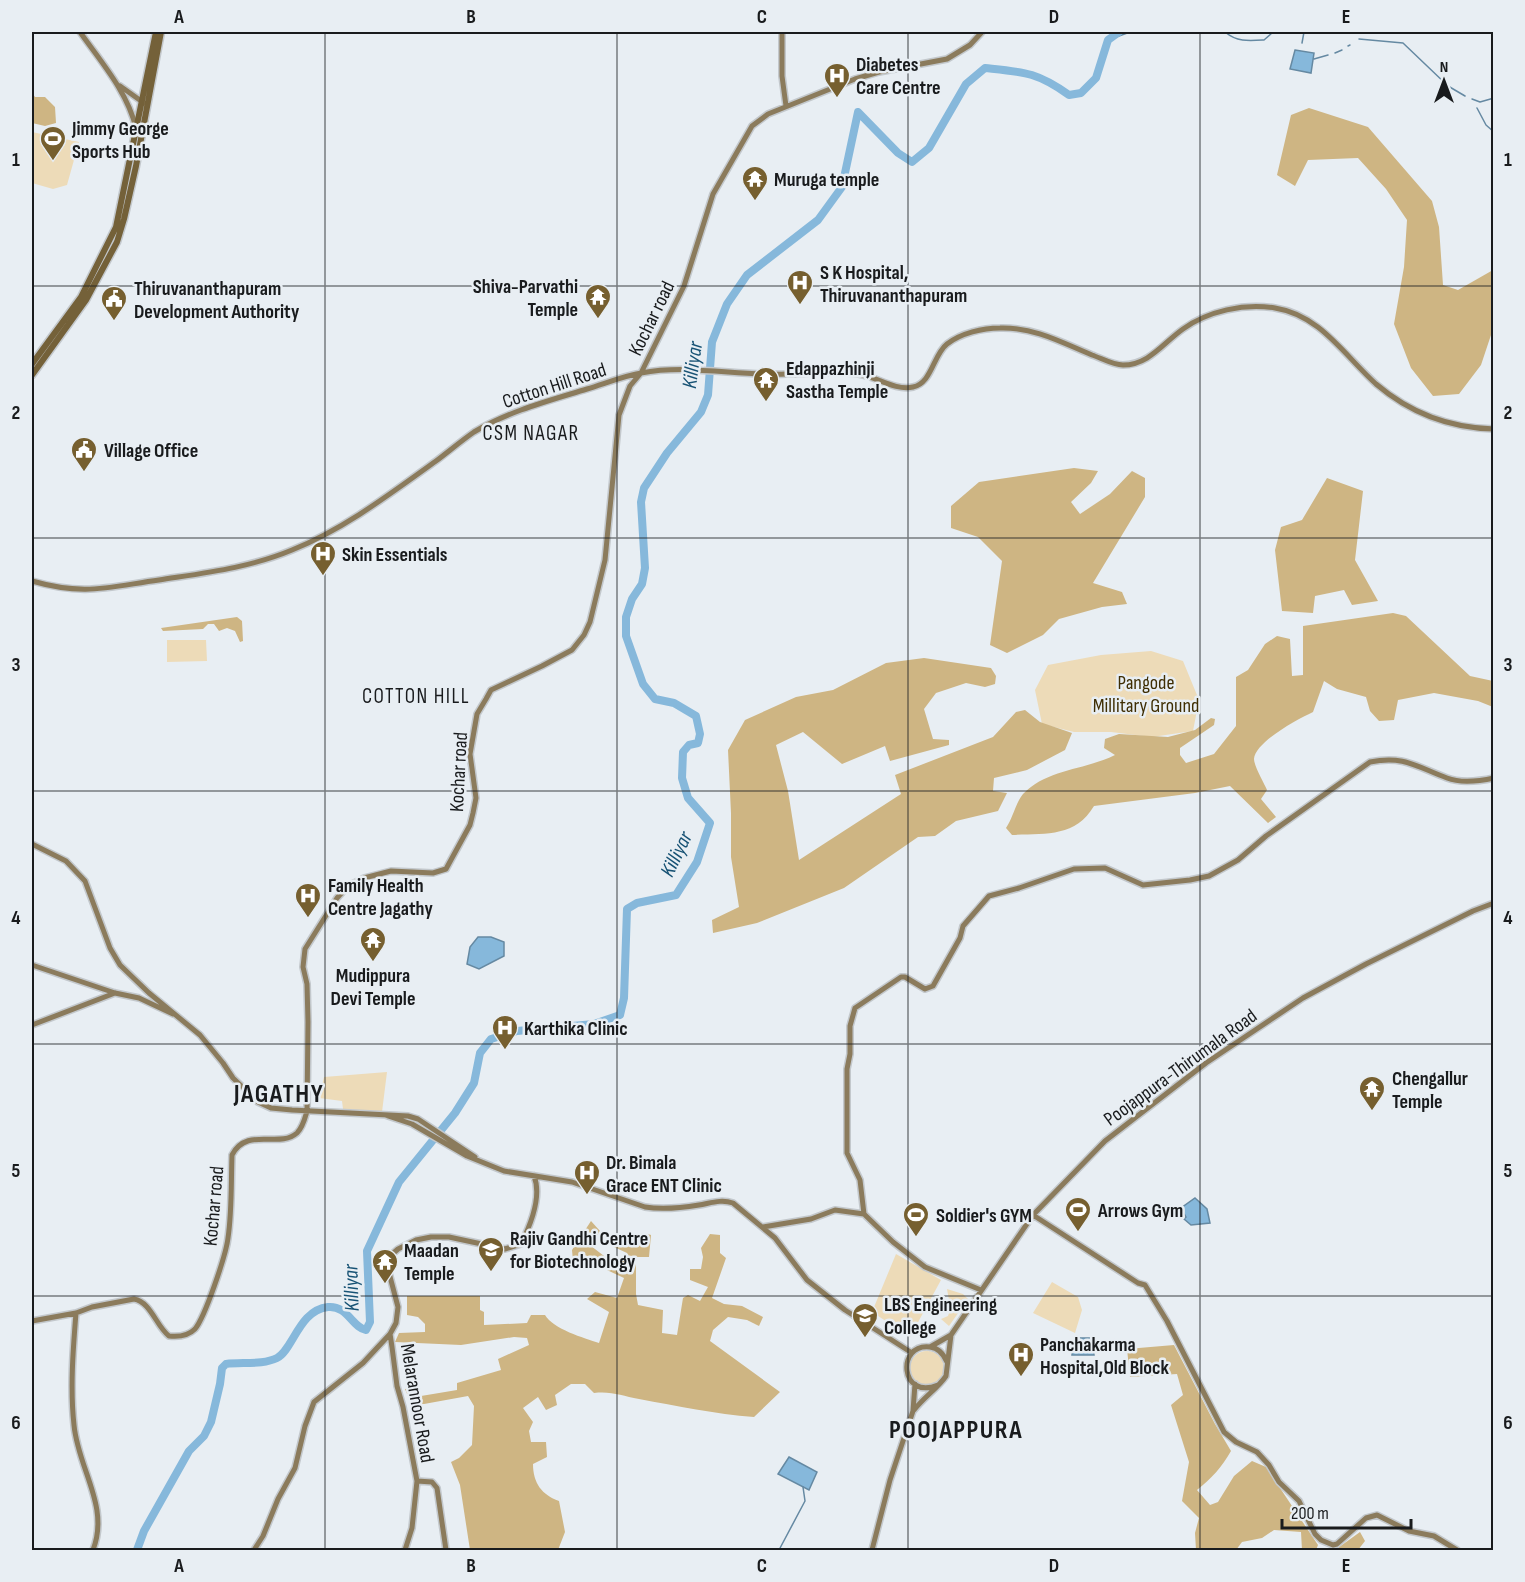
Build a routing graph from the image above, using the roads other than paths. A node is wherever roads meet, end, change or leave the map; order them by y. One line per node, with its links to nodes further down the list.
1 (80, 32): 6 (street)
2 (156, 32): 7 (main road)
3 (161, 32): 7 (main road)
4 (782, 32): 8 (street)
5 (982, 32): 8 (street, Kochar road)
6 (118, 85): 7 (street); 9 (street)
7 (146, 103): 9 (main road); 12 (main road)
8 (786, 106): 11 (street, Kochar road)
9 (137, 132): 10 (main road)
10 (32, 364)
11 (641, 373): 13 (street, Cotton Hill Road); 14 (street, Cotton Hill Road); 22 (street, Kochar road)
12 (32, 375)
13 (1494, 429)
14 (32, 581)
15 (1494, 778): 26 (street)
16 (32, 844): 20 (street)
17 (1494, 903): 27 (street, Poojappura-Thirumala Road)
18 (32, 965): 19 (street)
19 (115, 993): 20 (street); 21 (street)
20 (182, 1018): 22 (street)
21 (32, 1025)
22 (307, 1111): 23 (street); 30 (street, Kochar road)
23 (385, 1115): 24 (street); 24 (street)
24 (450, 1144): 25 (street)
25 (534, 1176): 28 (street); 32 (street, Melarannoor Road)
26 (864, 1214): 28 (street); 29 (street)
27 (1033, 1215): 29 (street, Poojappura-Thirumala Road); 46 (street)
28 (763, 1227): 35 (street)
29 (981, 1290): 33 (street, Poojappura-Thirumala Road)
30 (76, 1313): 31 (street); 41 (street)
31 (32, 1321)
32 (390, 1334): 40 (street, Melarannoor Road); 42 (street)
33 (951, 1335): 34 (street); 36 (street)
34 (930, 1347): 35 (street); 36 (street)
35 (912, 1353): 37 (street)
36 (947, 1362): 38 (street)
37 (915, 1384): 38 (street); 39 (street)
38 (938, 1385): 39 (street)
39 (913, 1411): 45 (street)
40 (417, 1481): 43 (street, Melarannoor Road); 44 (street, Melarannoor Road)
41 (93, 1551)
42 (254, 1551)
43 (405, 1551)
44 (446, 1551)
45 (872, 1551)
46 (1456, 1551)

